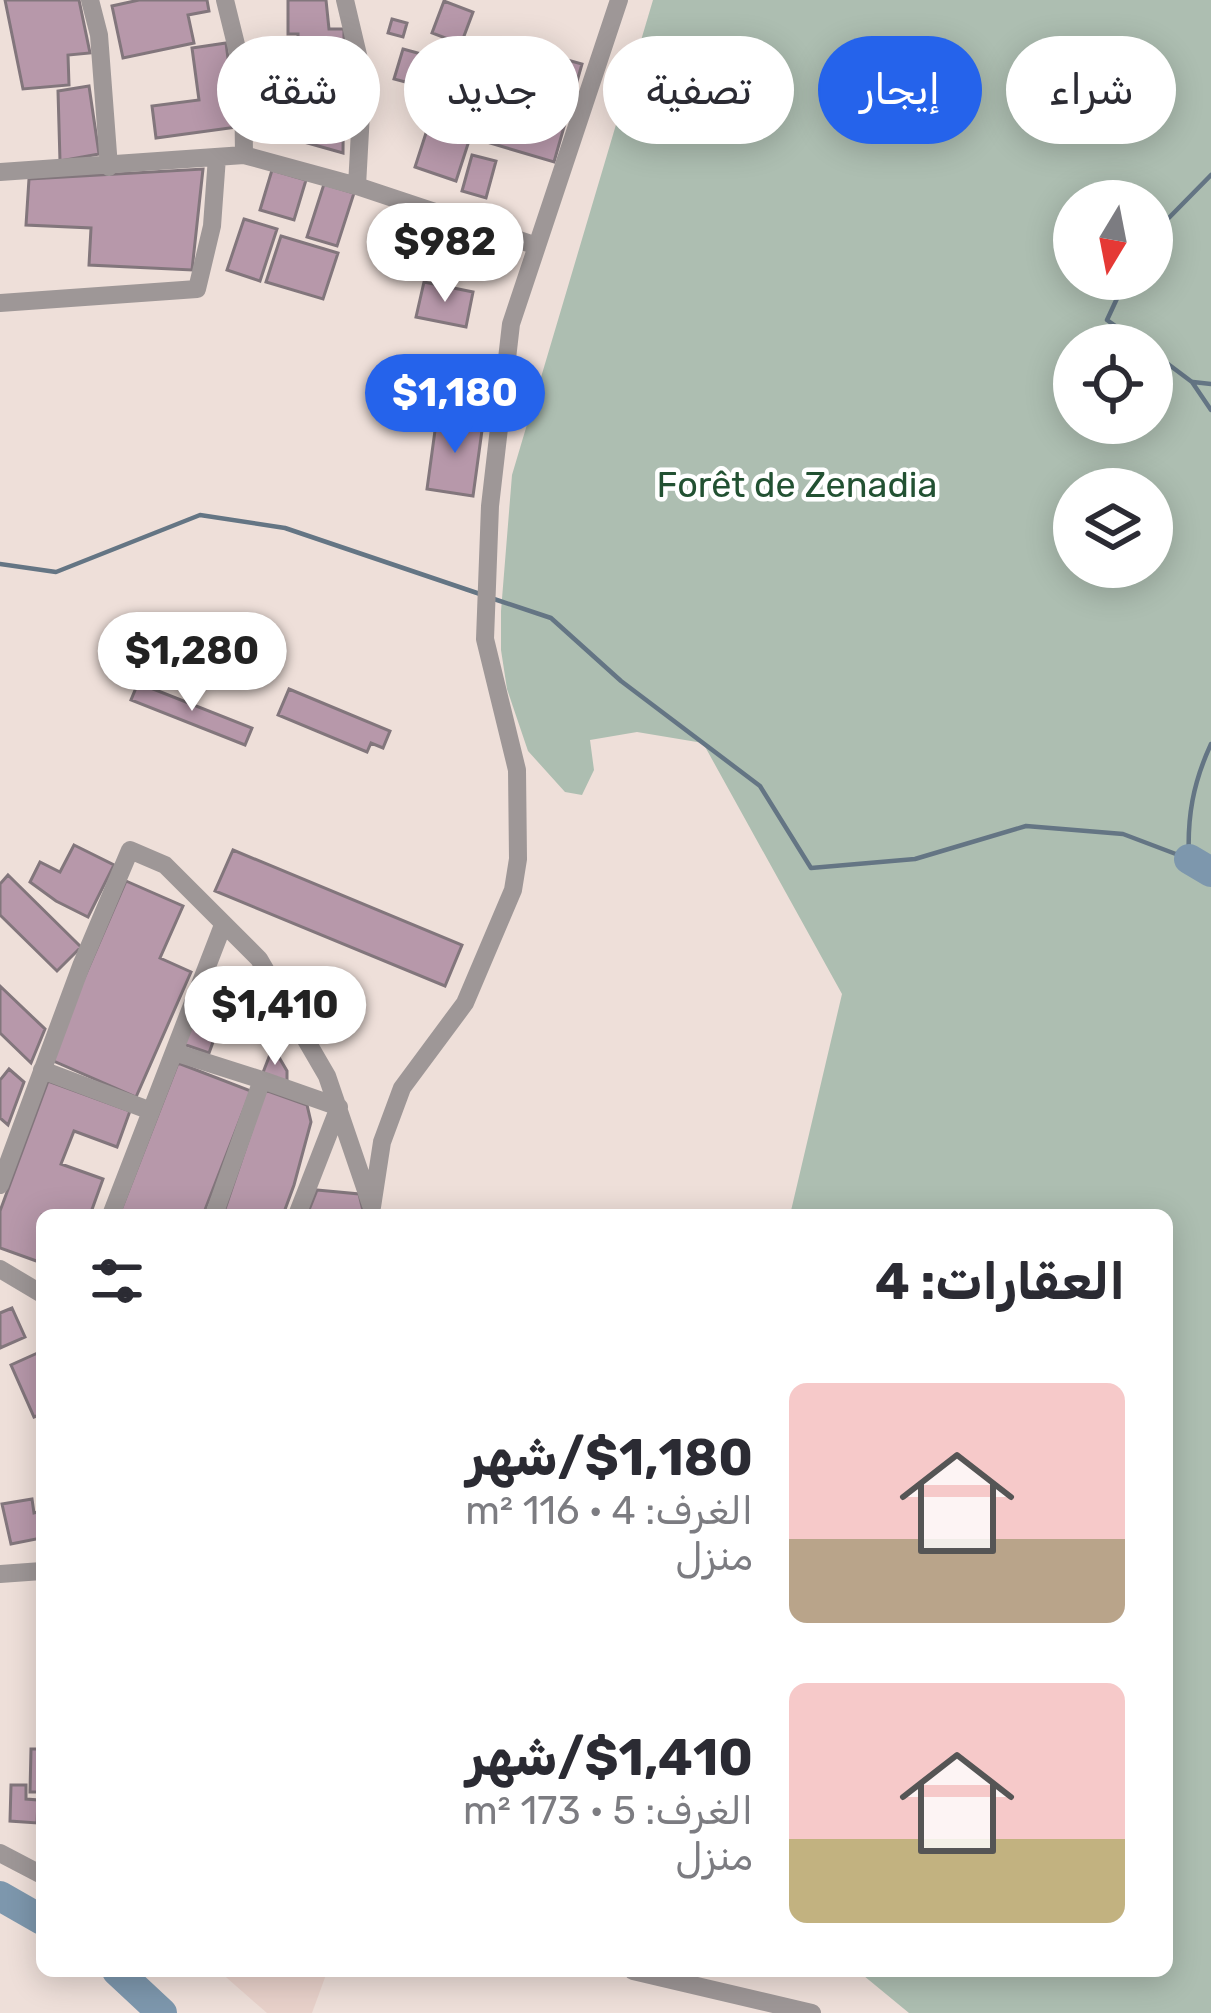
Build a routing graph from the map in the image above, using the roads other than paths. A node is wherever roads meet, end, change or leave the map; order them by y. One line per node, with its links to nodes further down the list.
1 (90, 0): 7 (street)
2 (225, 0): 5 (street)
3 (344, 0): 9 (street)
4 (619, 0): 10 (street)
5 (244, 155): 6 (street); 9 (street)
6 (218, 157): 7 (street); 11 (street)
7 (109, 167): 8 (street)
8 (0, 172)
9 (357, 186): 10 (street)
10 (537, 246): 23 (street)
11 (0, 303)
12 (223, 925): 13 (street); 14 (street); 16 (street)
13 (174, 1052): 15 (street); 17 (street)
14 (41, 1070): 17 (street); 18 (street)
15 (262, 1080): 16 (street); 20 (street)
16 (339, 1107): 21 (street); 22 (street)
17 (151, 1111): 19 (street)
18 (0, 1185)
19 (113, 1209)
20 (216, 1209)
21 (299, 1209)
22 (372, 1209)
23 (373, 1209)
24 (0, 1269): 25 (street)
25 (36, 1290)
26 (36, 1571): 27 (street)
27 (0, 1574)
28 (0, 1853): 29 (street)
29 (36, 1872)
30 (659, 1977): 31 (street)
31 (812, 2013)

